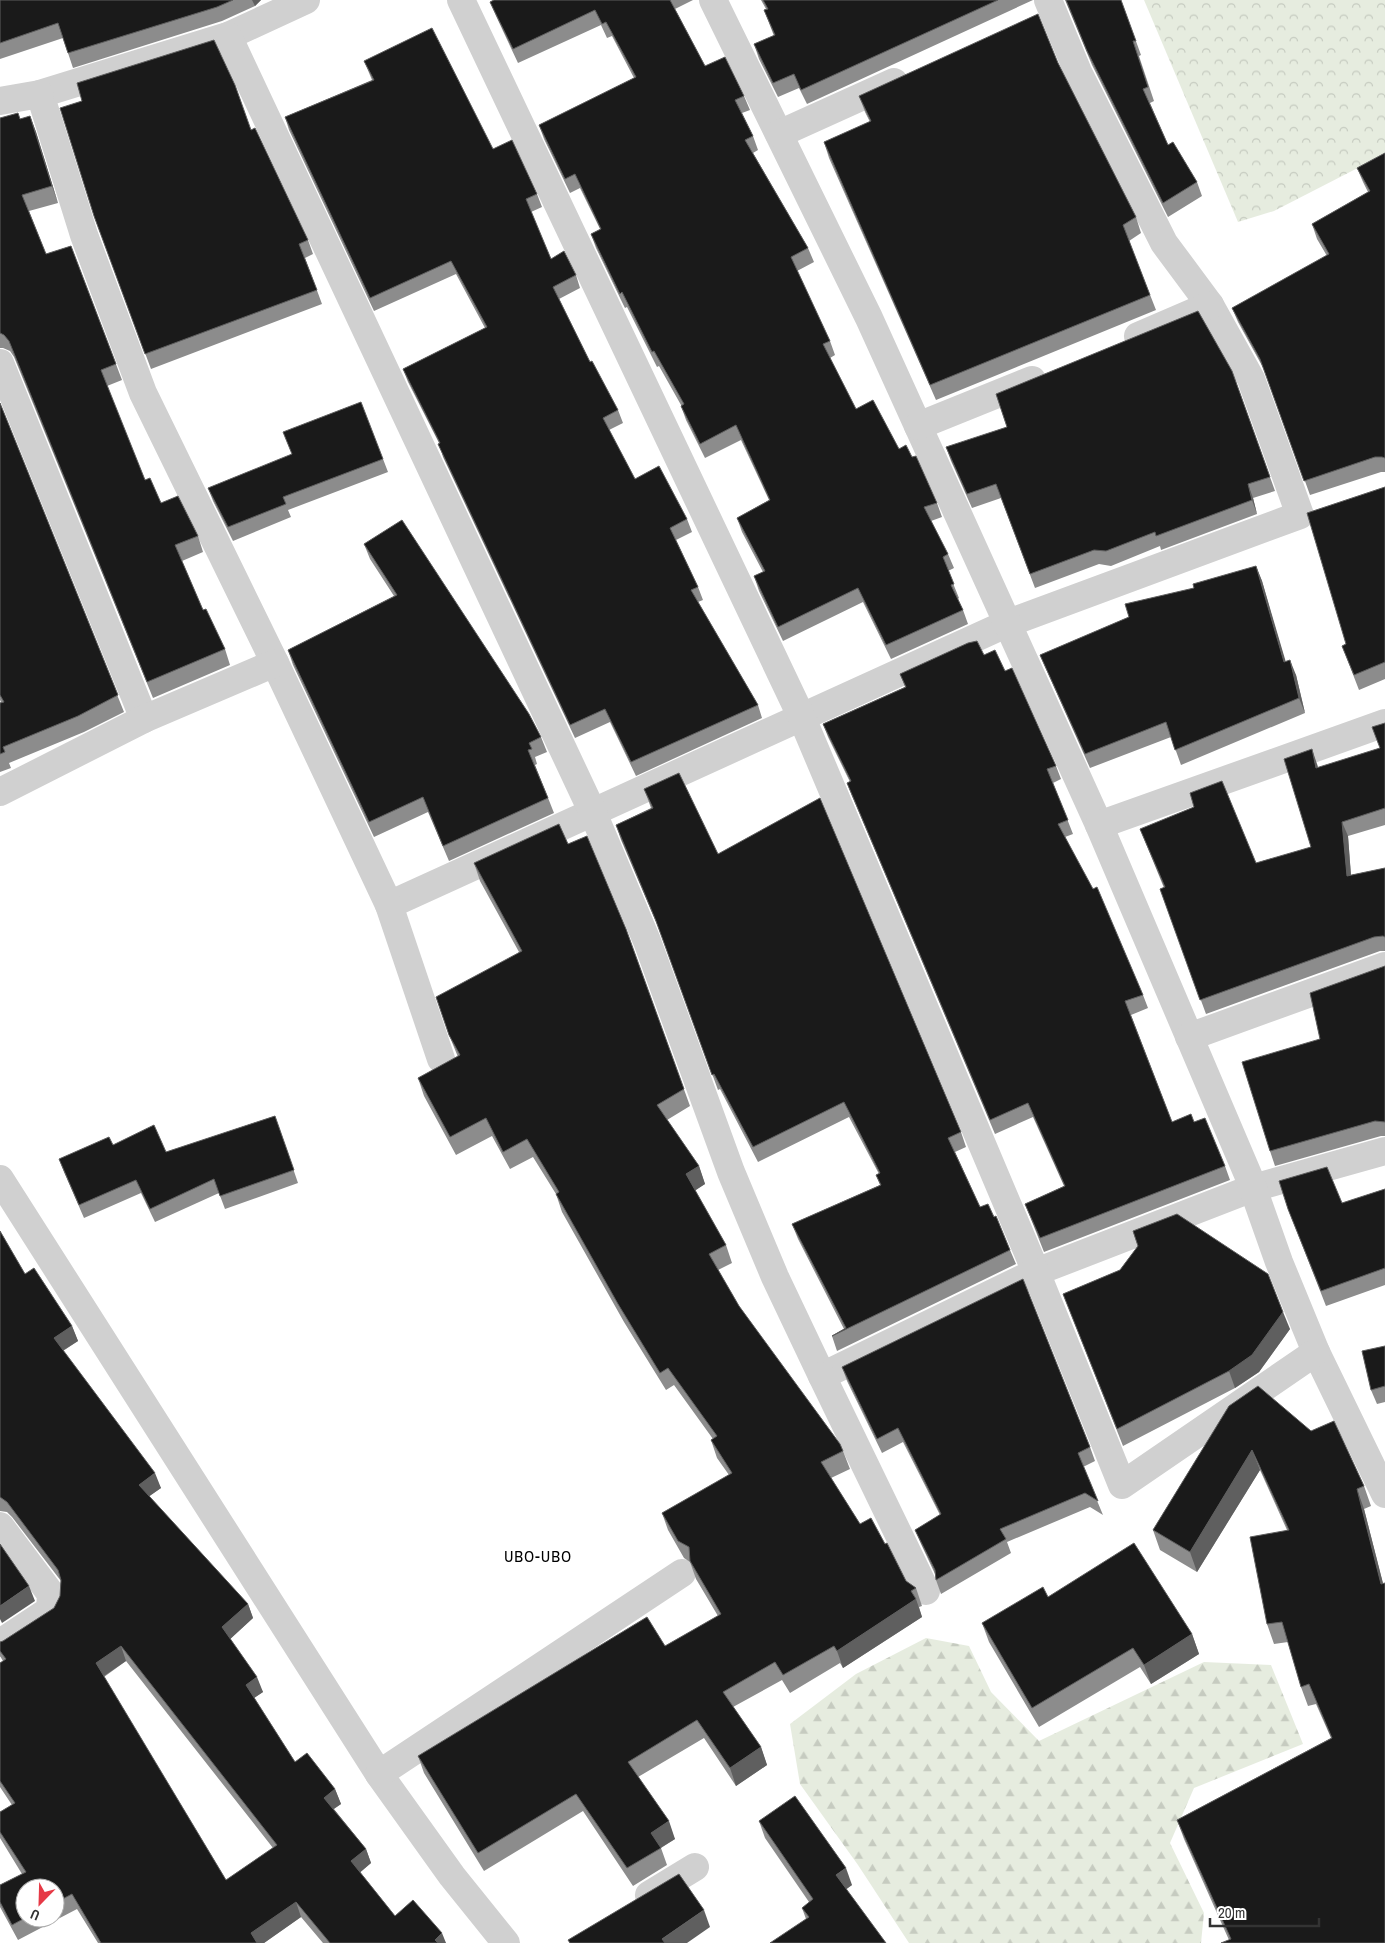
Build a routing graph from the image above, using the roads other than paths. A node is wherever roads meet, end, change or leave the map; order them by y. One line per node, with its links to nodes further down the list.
1 (306, 0): 6 (street)
2 (460, 0): 20 (street)
3 (713, 0): 10 (street)
4 (1050, 5): 5 (street); 11 (street)
5 (1025, 22)
6 (228, 36): 8 (street); 24 (street)
7 (916, 72): 10 (street)
8 (40, 94): 9 (street); 19 (street)
9 (0, 101)
10 (780, 134): 15 (street)
11 (1210, 305): 12 (street); 17 (street)
12 (1120, 344)
13 (0, 363): 21 (street)
14 (1056, 371): 15 (street)
15 (918, 426): 18 (street)
16 (1328, 506): 17 (street)
17 (1300, 515): 18 (street)
18 (1006, 624): 20 (street); 25 (street)
19 (275, 663): 21 (street); 26 (street)
20 (802, 718): 24 (street); 33 (street)
21 (144, 719): 23 (street)
22 (1385, 723): 25 (street)
23 (0, 792)
24 (593, 813): 26 (street); 35 (street)
25 (1099, 825): 28 (street)
26 (389, 905): 29 (street)
27 (1385, 966): 28 (street)
28 (1189, 1037): 32 (street)
29 (442, 1059)
30 (1385, 1151): 32 (street)
31 (0, 1180): 41 (street)
32 (1253, 1188): 33 (street); 34 (street)
33 (1036, 1272): 34 (street); 35 (street)
34 (1316, 1352): 36 (street)
35 (822, 1376): 39 (street)
36 (1385, 1494)
37 (0, 1526): 40 (street)
38 (682, 1573): 41 (street)
39 (926, 1591)
40 (0, 1642)
41 (379, 1774): 44 (street)
42 (695, 1867): 43 (street)
43 (627, 1908)
44 (506, 1943)

